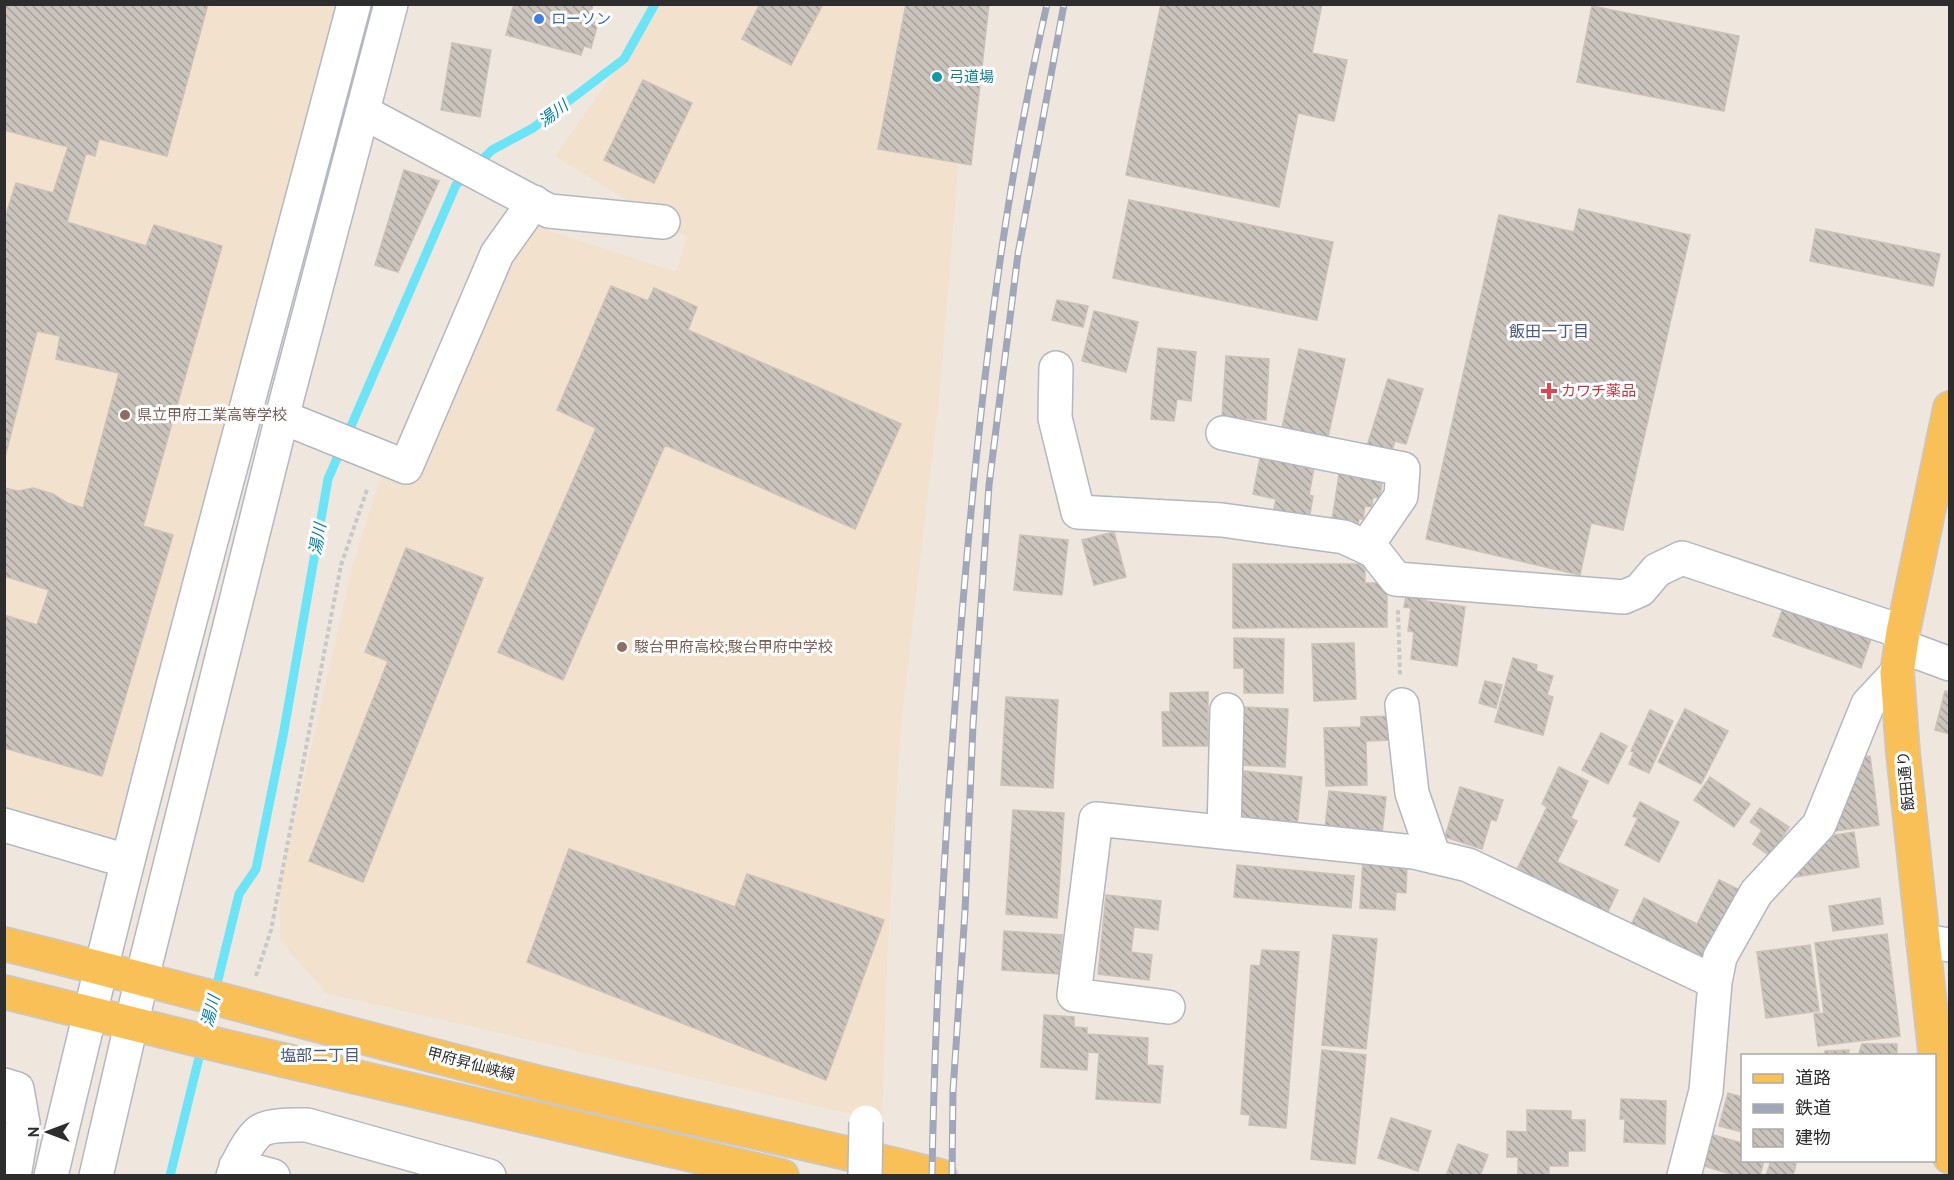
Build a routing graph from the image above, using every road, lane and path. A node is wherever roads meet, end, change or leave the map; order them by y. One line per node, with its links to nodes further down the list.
1 (354, 4): 20 (street)
2 (391, 4): 3 (street)
3 (363, 112): 4 (street); 8 (street)
4 (534, 202): 5 (street); 10 (street)
5 (663, 222)
6 (1056, 368): 11 (street)
7 (1950, 408): 13 (main road, 飯田通り)
8 (282, 417): 10 (street); 24 (street)
9 (1223, 433): 11 (street)
10 (372, 453): 27 (path)
11 (1366, 547): 12 (street)
12 (1396, 579): 13 (street); 15 (path)
13 (1901, 650): 14 (street); 21 (main road, 飯田通り); 25 (street)
14 (1950, 664)
15 (1402, 705): 19 (street)
16 (1227, 710): 18 (street)
17 (4, 825): 20 (street)
18 (1224, 832): 19 (street); 28 (street)
19 (1434, 857): 25 (street)
20 (127, 861): 23 (street)
21 (1936, 943): 33 (main road, 飯田通り)
22 (4, 944): 23 (main road, 甲府昇仙峡線)
23 (100, 967): 24 (main road, 甲府昇仙峡線); 29 (street)
24 (142, 978): 27 (main road, 甲府昇仙峡線); 30 (street)
25 (1715, 982): 43 (street)
26 (4, 992): 29 (main road)
27 (241, 1004): 42 (main road, 甲府昇仙峡線)
28 (1168, 1006)
29 (89, 1013): 30 (main road); 36 (street)
30 (133, 1023): 37 (street); 40 (main road)
31 (4, 1085): 35 (street)
32 (866, 1122): 41 (street, bridge)
33 (1950, 1156)
34 (235, 1171): 38 (street); 39 (street)
35 (14, 1176)
36 (51, 1176)
37 (96, 1176)
38 (273, 1176)
39 (489, 1176)
40 (782, 1176)
41 (865, 1176)
42 (940, 1176)
43 (1684, 1176)

